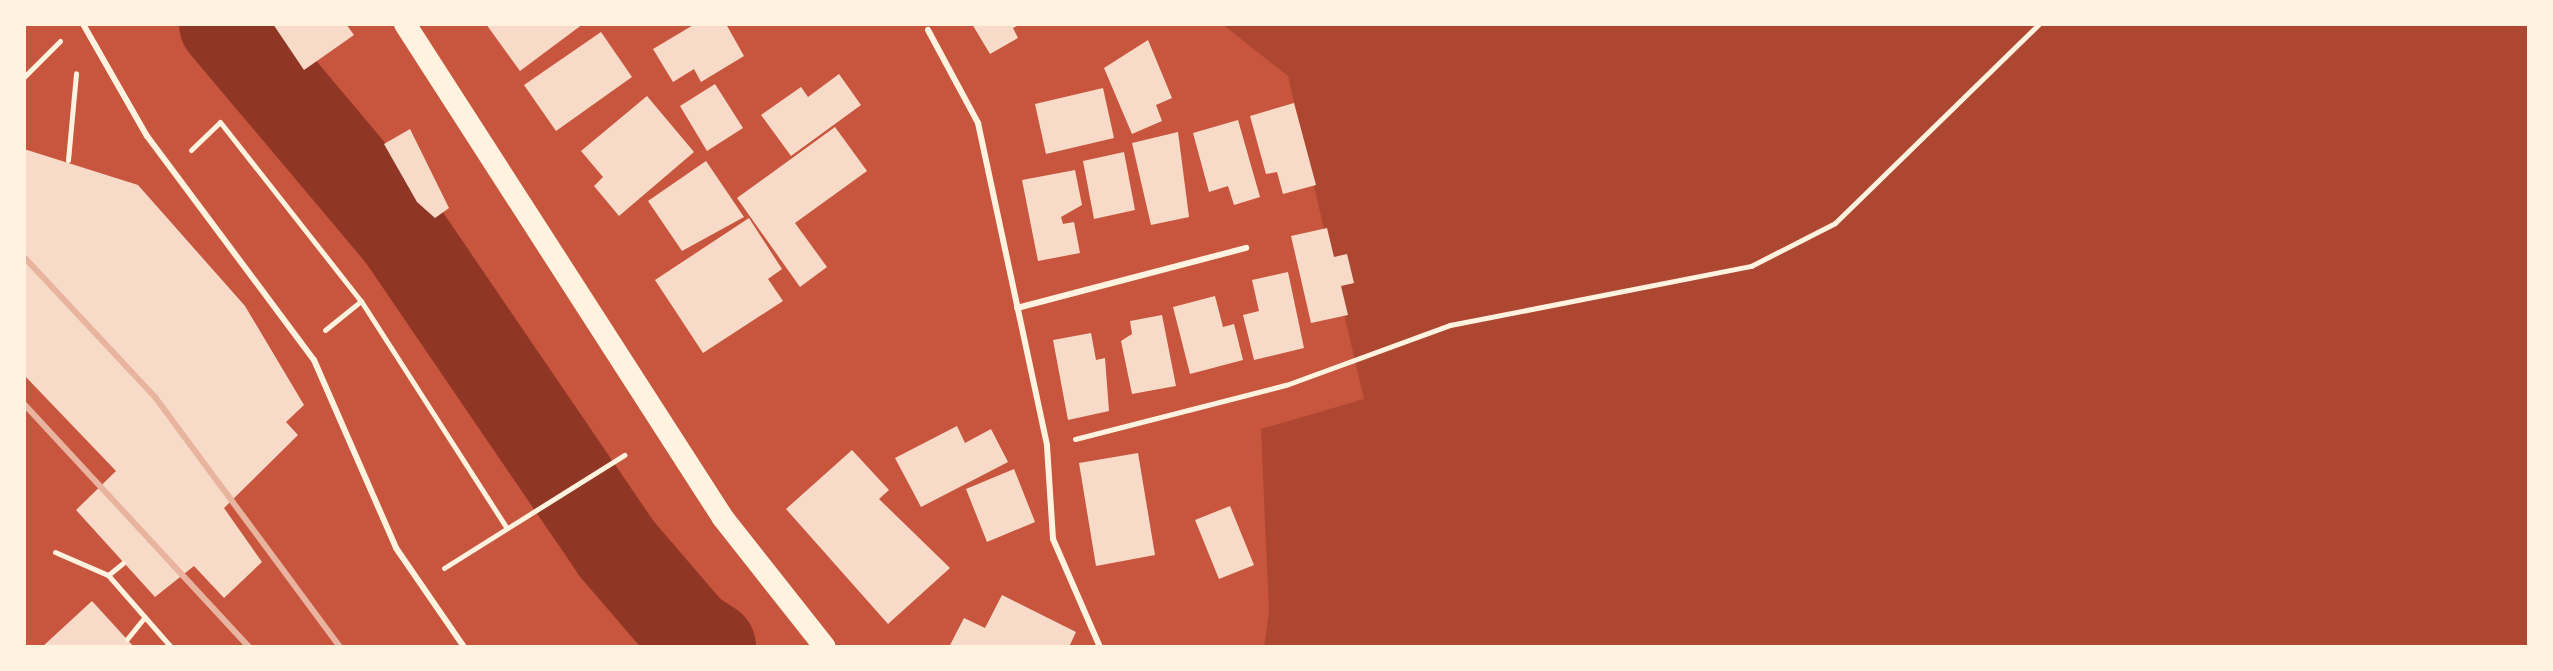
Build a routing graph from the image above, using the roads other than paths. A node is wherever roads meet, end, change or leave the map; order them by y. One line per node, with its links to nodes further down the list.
1 (83, 24): 6 (lane)
2 (405, 24): 7 (highway)
3 (928, 30): 5 (lane)
4 (1246, 248): 5 (lane)
5 (1017, 308): 8 (lane)
6 (464, 647)
7 (825, 647)
8 (1100, 647)

